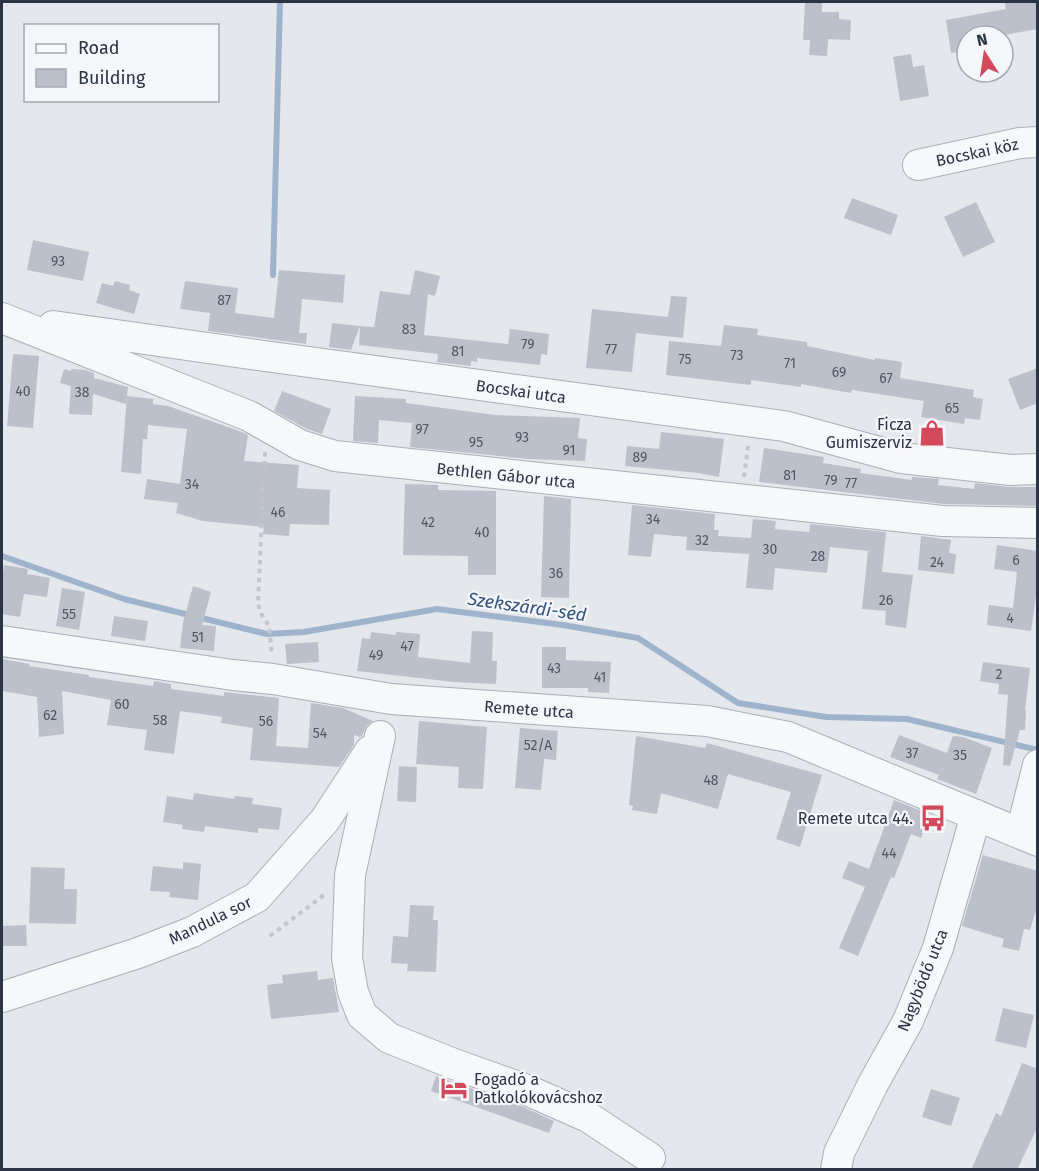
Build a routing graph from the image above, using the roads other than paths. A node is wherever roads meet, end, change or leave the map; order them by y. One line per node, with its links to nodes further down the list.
1 (1038, 142): 2 (street, Bocskai köz)
2 (918, 165)
3 (2, 318): 4 (street, Bocskai utca); 5 (street, Bethlen Gábor utca)
4 (1038, 469)
5 (944, 521): 6 (street, Bethlen Gábor utca); 7 (street)
6 (1038, 523)
7 (1038, 540)
8 (2, 641): 9 (street, Remete utca)
9 (392, 699): 10 (street, Mandula sor); 12 (street, Remete utca)
10 (380, 736): 14 (street, Mandula sor); 15 (street)
11 (1038, 765): 13 (street)
12 (976, 815): 13 (street, Remete utca); 16 (street, Nagybödő utca)
13 (1029, 837)
14 (2, 997)
15 (650, 1158)
16 (836, 1170)

